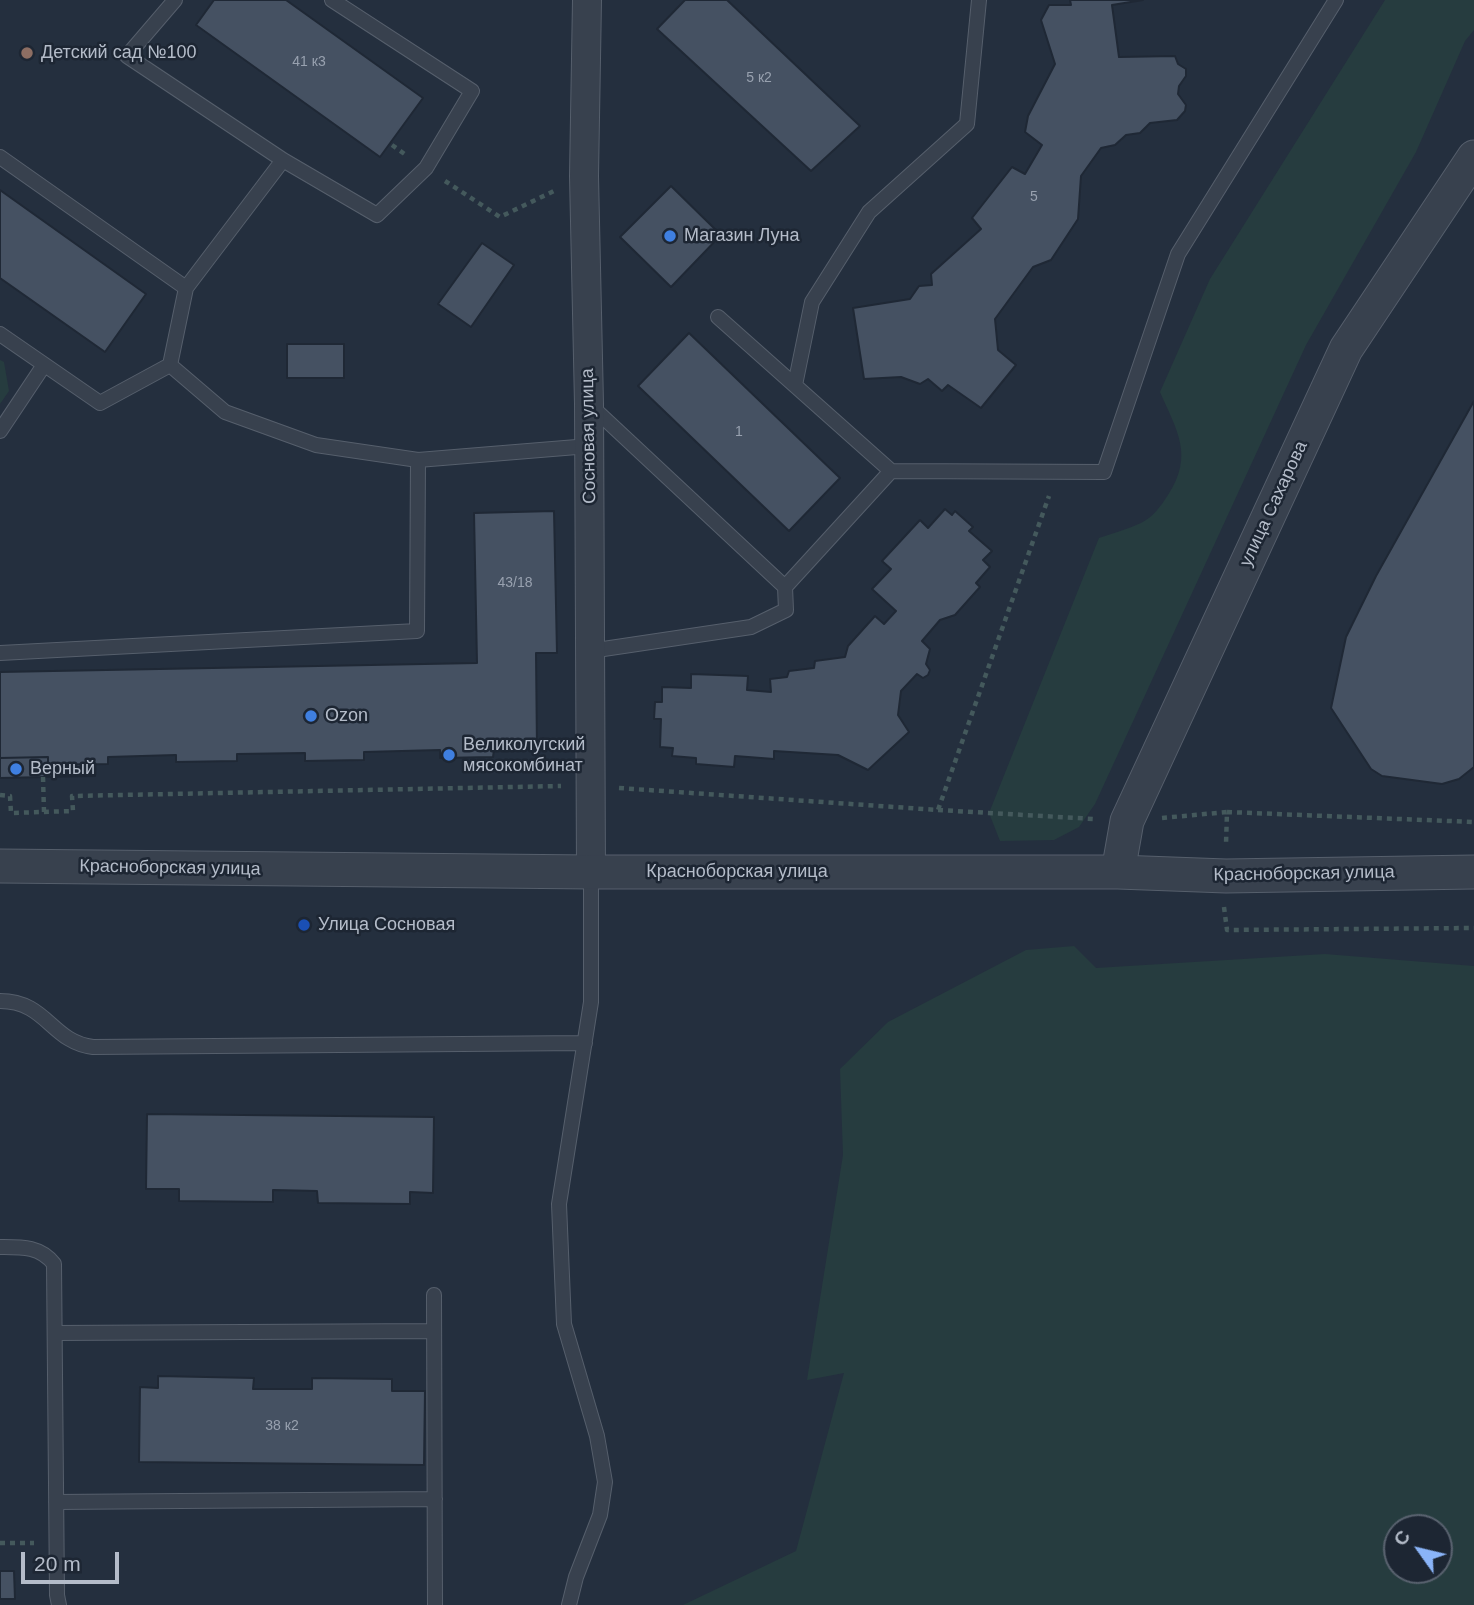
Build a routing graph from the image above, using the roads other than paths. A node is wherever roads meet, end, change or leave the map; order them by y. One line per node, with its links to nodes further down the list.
1 (175, 0): 8 (lane)
2 (332, 0): 8 (lane)
3 (587, 0): 15 (street, Сосновая улица)
4 (979, 0): 14 (lane)
5 (1334, 1): 19 (lane)
6 (0, 157): 9 (lane)
7 (1474, 157): 25 (street, улица Сахарова)
8 (283, 160): 9 (lane)
9 (186, 288): 13 (lane)
10 (718, 317): 14 (lane)
11 (0, 334): 12 (lane)
12 (44, 365): 13 (lane); 16 (lane)
13 (170, 365): 18 (lane)
14 (795, 386): 19 (lane)
15 (589, 404): 17 (street, Сосновая улица); 20 (lane)
16 (0, 431)
17 (589, 446): 18 (lane); 21 (street, Сосновая улица)
18 (418, 460): 22 (lane)
19 (891, 471): 20 (lane)
20 (785, 587): 21 (lane)
21 (590, 651): 24 (street, Сосновая улица)
22 (0, 653)
23 (0, 866): 24 (street, Красноборская улица)
24 (591, 872): 25 (street, Красноборская улица); 28 (lane)
25 (1118, 872): 26 (street, Красноборская улица)
26 (1474, 872)
27 (0, 1002): 28 (lane)
28 (585, 1043): 37 (lane)
29 (0, 1247): 32 (lane)
30 (434, 1295): 31 (lane)
31 (434, 1331): 32 (lane); 33 (lane)
32 (55, 1334): 34 (lane)
33 (435, 1499): 34 (lane); 36 (lane)
34 (56, 1502): 35 (lane)
35 (58, 1605)
36 (435, 1605)
37 (569, 1605)

